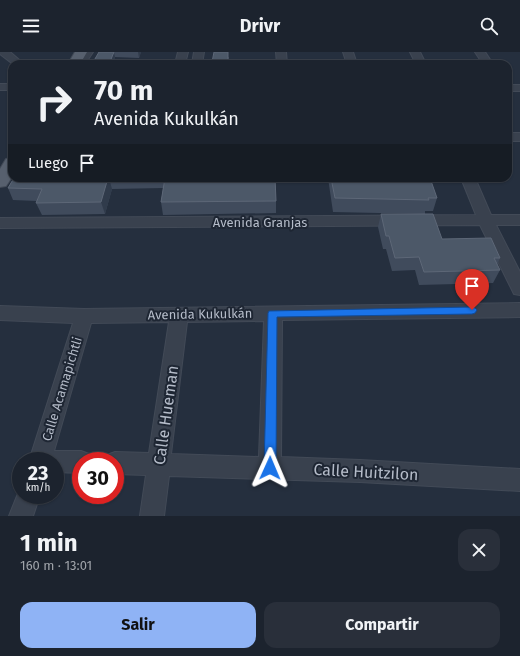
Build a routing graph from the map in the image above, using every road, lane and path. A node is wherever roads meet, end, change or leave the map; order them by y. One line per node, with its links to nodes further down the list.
1 (8, 169): 2 (main road)
2 (0, 182)
3 (470, 182): 4 (street)
4 (486, 220): 5 (street, Avenida Granjas); 6 (street, Avenida Granjas); 7 (street)
5 (520, 220)
6 (0, 223)
7 (520, 289)
8 (520, 310): 10 (street, Avenida Kukulkán)
9 (0, 313): 12 (street, Avenida Kukulkán)
10 (273, 313): 11 (street, Avenida Kukulkán); 16 (street)
11 (179, 315): 12 (street, Avenida Kukulkán); 15 (street, Calle Hueman)
12 (84, 316): 13 (street, Calle Acamapichtli)
13 (43, 452)
14 (124, 463): 15 (street, Calle Huitzilon)
15 (159, 464): 16 (street, Calle Huitzilon); 20 (street, Calle Hueman)
16 (270, 468): 17 (street, Calle Huitzilon)
17 (520, 480)
18 (25, 504): 19 (street)
19 (21, 516)
20 (152, 516)

